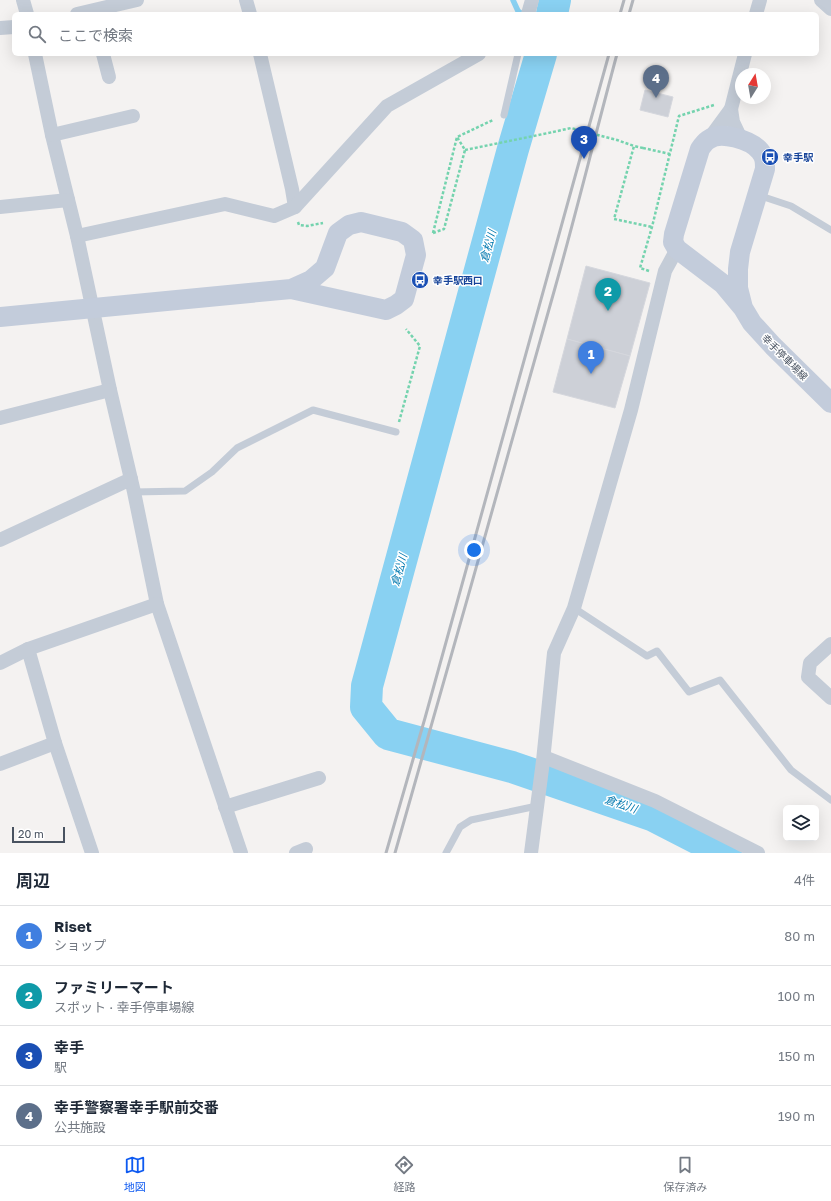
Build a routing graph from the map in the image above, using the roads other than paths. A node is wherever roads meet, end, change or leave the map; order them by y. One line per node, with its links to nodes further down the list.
1 (23, 0): 7 (street)
2 (137, 0): 8 (street)
3 (246, 0): 9 (street)
4 (760, 0): 10 (street)
5 (821, 0): 6 (street)
6 (831, 9)
7 (26, 12)
8 (93, 12)
9 (249, 12)
10 (757, 12)
11 (12, 27): 12 (street)
12 (0, 28)
13 (35, 56): 23 (street)
14 (104, 56): 19 (street)
15 (260, 56): 28 (street)
16 (475, 56): 28 (street)
17 (518, 56): 21 (lane)
18 (744, 56): 20 (street)
19 (109, 77)
20 (725, 106): 24 (street); 25 (street)
21 (504, 115)
22 (133, 116): 23 (street)
23 (52, 135): 27 (street)
24 (709, 139): 25 (street); 32 (street)
25 (741, 139): 26 (street)
26 (757, 195): 30 (lane); 35 (street)
27 (68, 200): 29 (street); 31 (street)
28 (295, 206): 31 (street)
29 (0, 207)
30 (831, 230)
31 (77, 236): 34 (street)
32 (678, 249): 35 (street, 幸手停車場線); 44 (street)
33 (291, 289): 33 (street); 34 (street)
34 (93, 308): 36 (street); 37 (street)
35 (742, 308): 38 (street, 幸手停車場線)
36 (0, 317)
37 (110, 390): 39 (street); 41 (street)
38 (831, 404)
39 (0, 418)
40 (396, 432): 41 (lane)
41 (133, 486): 42 (street); 43 (street)
42 (0, 540)
43 (157, 604): 46 (street); 55 (street)
44 (574, 608): 50 (street); 53 (lane)
45 (831, 644): 48 (street)
46 (28, 649): 47 (street); 49 (street)
47 (0, 663)
48 (831, 698)
49 (55, 743): 51 (street); 56 (street)
50 (543, 759): 54 (street); 60 (street)
51 (0, 764)
52 (319, 778): 55 (street)
53 (831, 800)
54 (537, 806): 58 (lane); 59 (street)
55 (225, 807): 57 (street)
56 (92, 853)
57 (241, 853)
58 (446, 853)
59 (531, 853)
60 (758, 853)

